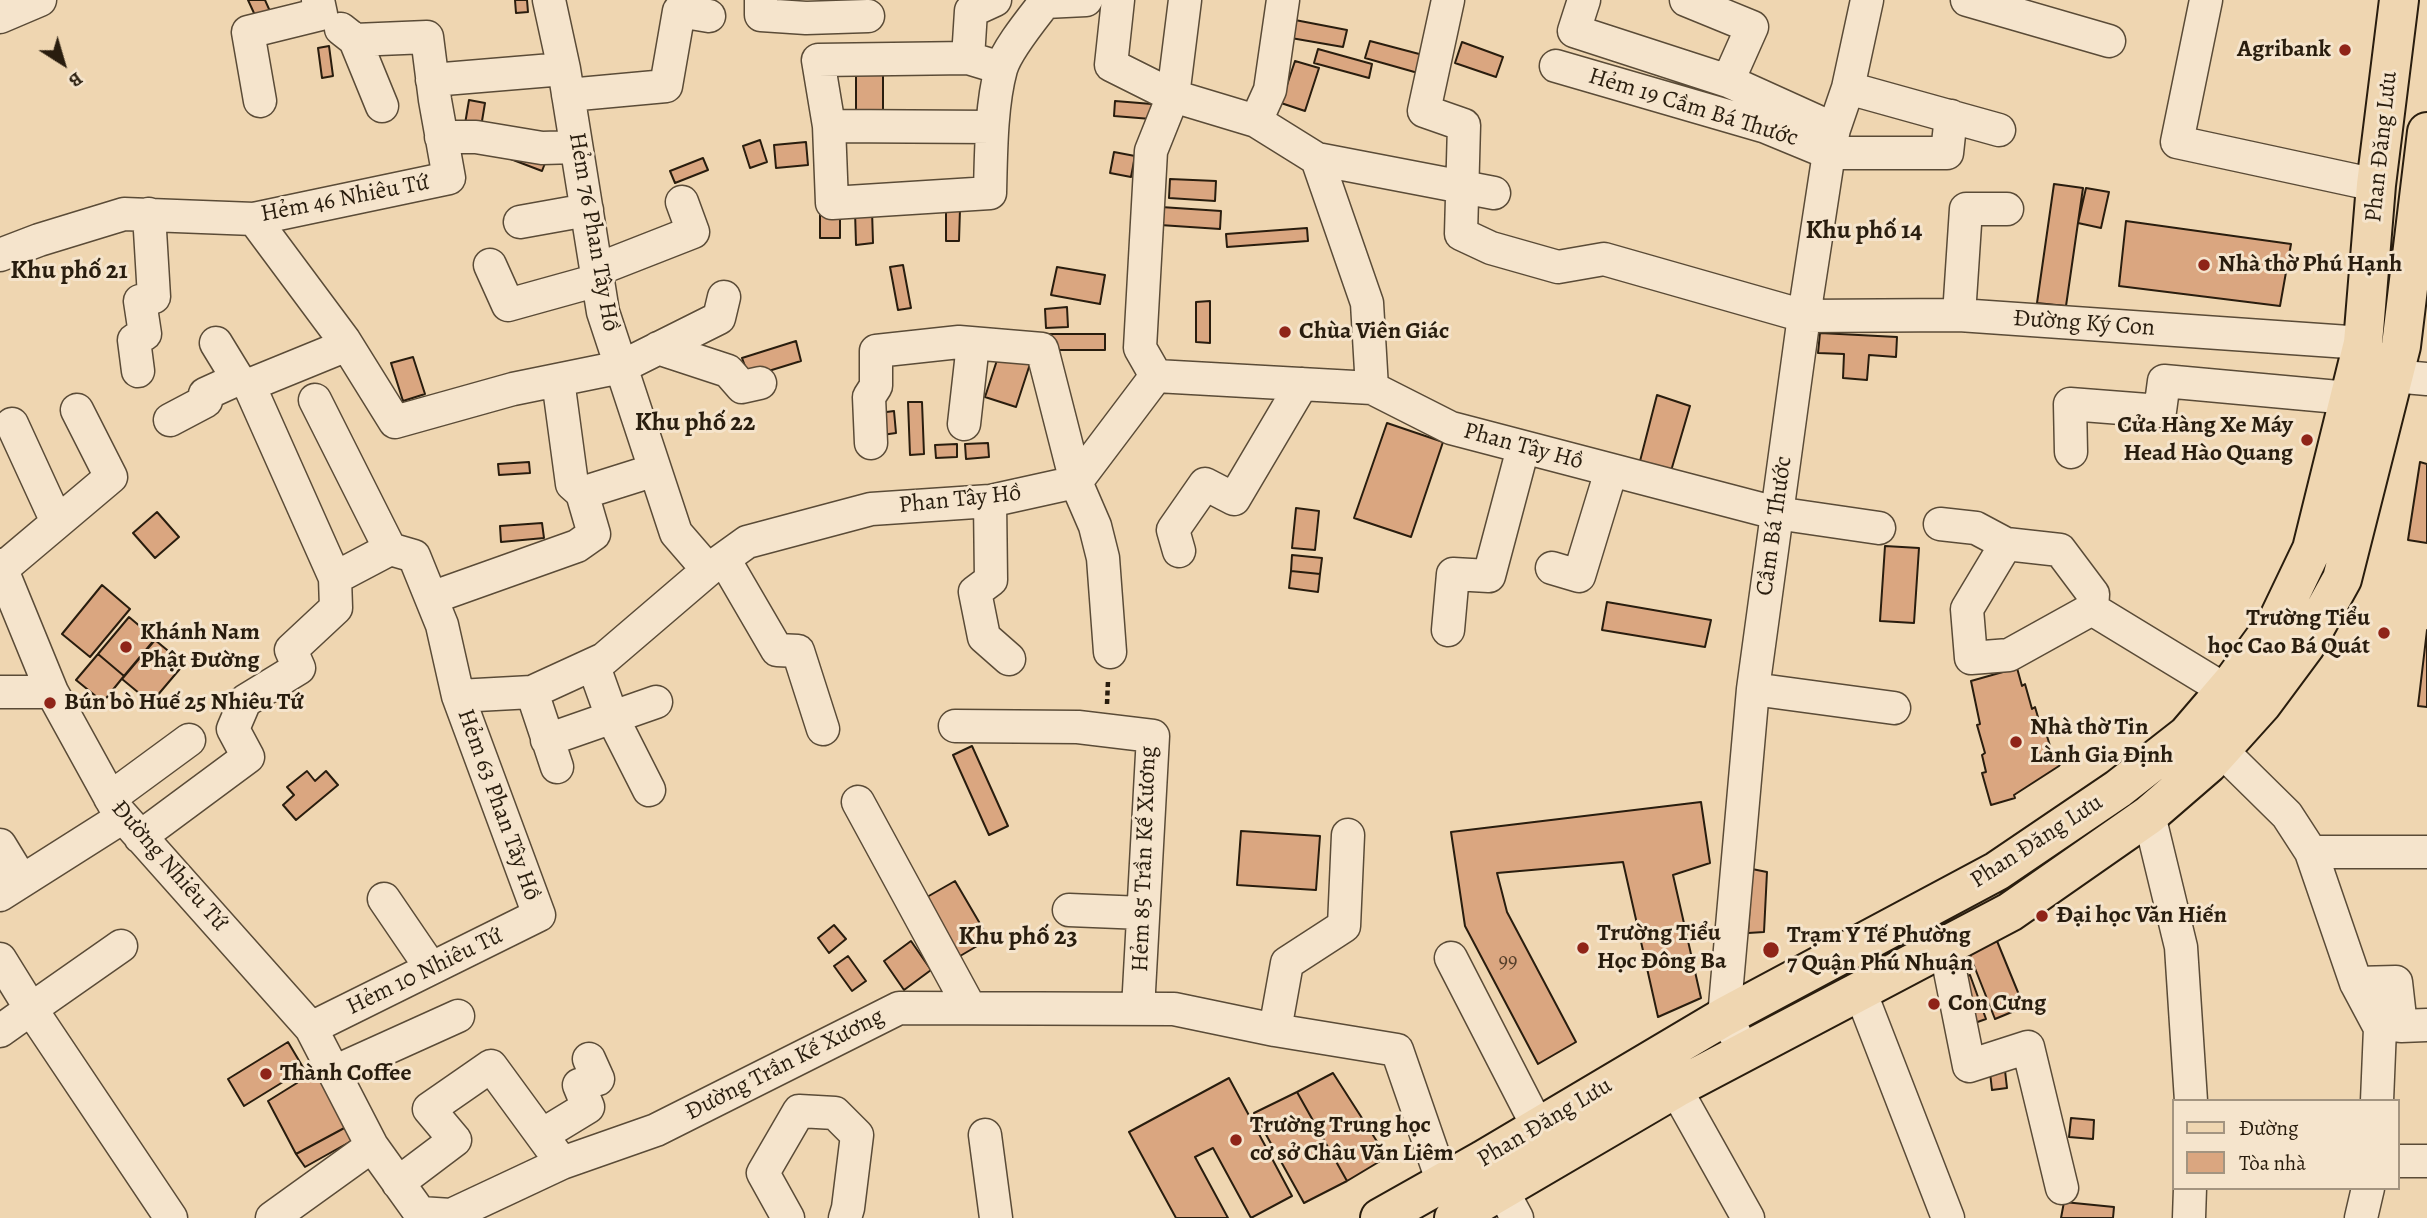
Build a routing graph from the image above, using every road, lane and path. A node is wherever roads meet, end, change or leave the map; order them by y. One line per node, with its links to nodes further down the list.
1 (40, 0): 18 (street)
2 (550, 0): 29 (street, Hẻm 76 Phan Tây Hồ)
3 (761, 0): 21 (street)
4 (995, 0): 24 (street)
5 (1086, 0): 16 (street)
6 (1118, 0): 32 (street)
7 (1185, 0): 32 (street)
8 (1283, 0): 36 (street)
9 (1448, 0): 46 (street)
10 (1584, 0): 28 (street)
11 (1686, 0): 28 (street)
12 (1867, 0): 30 (street, Cầm Bá Thước)
13 (1967, 0): 23 (street)
14 (2206, 0): 45 (street)
15 (2399, 0): 45 (main road, Phan Đăng Lưu)
16 (1044, 1): 27 (street)
17 (319, 7): 22 (street); 33 (street)
18 (2, 12)
19 (709, 16): 29 (street)
20 (868, 16): 21 (street)
21 (806, 18): 25 (street)
22 (355, 40): 31 (street, Hẻm 46 Nhiêu Tứ); 34 (street)
23 (2109, 41)
24 (968, 58): 25 (street); 27 (street)
25 (818, 60): 37 (street)
26 (1556, 66): 42 (street, Hẻm 19 Cầm Bá Thước)
27 (1001, 68): 38 (street)
28 (1728, 81): 42 (street)
29 (566, 82): 31 (street); 43 (street, Hẻm 76 Phan Tây Hồ)
30 (1848, 88): 35 (street); 42 (street, Cầm Bá Thước)
31 (433, 90): 41 (street, Hẻm 46 Nhiêu Tứ)
32 (1173, 96): 36 (street); 68 (street)
33 (260, 100)
34 (382, 106)
35 (1951, 116): 39 (street); 42 (street)
36 (1256, 121): 44 (street)
37 (829, 126): 38 (street); 38 (street)
38 (992, 127)
39 (1999, 130)
40 (2427, 132): 48 (main road, Phan Đăng Lưu)
41 (441, 137): 43 (street); 53 (street, Hẻm 46 Nhiêu Tứ)
42 (1832, 141): 60 (street, Cầm Bá Thước)
43 (576, 147): 51 (street, Hẻm 76 Phan Tây Hồ)
44 (1317, 159): 46 (street); 74 (street)
45 (2376, 185): 48 (main road); 62 (main road, Phan Đăng Lưu)
46 (1462, 187): 47 (street); 60 (street, Đường Ký Con)
47 (1494, 193)
48 (2423, 194): 69 (main road, Phan Đăng Lưu)
49 (682, 202): 57 (street)
50 (2007, 209): 59 (street)
51 (587, 210): 54 (street); 57 (street, Hẻm 76 Phan Tây Hồ)
52 (149, 215): 53 (street, Hẻm 46 Nhiêu Tứ); 55 (street, Hẻm 46 Nhiêu Tứ); 67 (street)
53 (254, 219): 64 (street)
54 (520, 222)
55 (0, 255)
56 (490, 265): 57 (street)
57 (597, 275): 66 (street, Hẻm 76 Phan Tây Hồ)
58 (724, 297): 65 (street)
59 (1959, 315): 60 (street, Đường Ký Con); 62 (street, Đường Ký Con)
60 (1804, 316): 89 (street, Cầm Bá Thước)
61 (216, 343): 71 (street)
62 (2363, 343): 75 (main road, Phan Đăng Lưu)
63 (973, 344): 80 (street); 81 (street); 86 (street)
64 (347, 345): 70 (street); 71 (street)
65 (658, 348): 66 (street); 72 (street)
66 (621, 367): 70 (street); 84 (street, Hẻm 76 Phan Tây Hồ)
67 (138, 371)
68 (1156, 376): 73 (street, Phan Tây Hồ); 86 (street)
69 (2410, 377): 119 (main road, Phan Đăng Lưu)
70 (558, 380): 87 (street)
71 (244, 382): 78 (street); 99 (street)
72 (760, 383)
73 (1302, 384): 74 (street, Phan Tây Hồ); 95 (street)
74 (1372, 388): 82 (street, Phan Tây Hồ)
75 (2349, 398): 83 (street); 107 (main road, Phan Đăng Lưu)
76 (315, 400): 94 (street)
77 (77, 410): 90 (street)
78 (170, 420)
79 (12, 424): 90 (street)
80 (964, 424)
81 (871, 443)
82 (1523, 448): 85 (street, Phan Tây Hồ); 102 (street)
83 (2071, 452)
84 (655, 470): 87 (street); 96 (street, Hẻm 76 Phan Tây Hồ)
85 (1611, 471): 89 (street, Phan Tây Hồ); 98 (street)
86 (1076, 482): 88 (street, Phan Tây Hồ); 103 (street)
87 (582, 493): 100 (street)
88 (990, 501): 96 (street, Phan Tây Hồ); 104 (street)
89 (1776, 513): 92 (street, Phan Tây Hồ); 106 (street, Cầm Bá Thước)
90 (57, 523): 97 (street)
91 (1940, 524): 93 (street)
92 (1880, 528)
93 (2006, 544): 101 (street); 101 (street)
94 (390, 549): 99 (street); 100 (street, Hẻm 63 Phan Tây Hồ)
95 (1179, 551)
96 (716, 564): 105 (street, Phan Tây Hồ); 116 (street, Hẻm 76 Phan Tây Hồ)
97 (1, 567): 109 (street, Đường Nhiêu Tứ)
98 (1552, 568)
99 (335, 578): 123 (street)
100 (431, 598): 111 (street, Hẻm 63 Phan Tây Hồ)
101 (2092, 609): 107 (street)
102 (1448, 630)
103 (1110, 652): 117 (path)
104 (1009, 659)
105 (593, 664): 110 (street, Phan Tây Hồ); 114 (street)
106 (1753, 688): 113 (street); 144 (street, Cầm Bá Thước)
107 (2225, 690): 144 (main road, Phan Đăng Lưu)
108 (0, 692): 109 (street)
109 (52, 692): 123 (street, Đường Nhiêu Tứ)
110 (532, 692): 111 (street, Phan Tây Hồ); 114 (street)
111 (458, 696): 132 (street, Hẻm 63 Phan Tây Hồ)
112 (656, 702): 114 (street)
113 (1894, 708)
114 (612, 717): 120 (street)
115 (955, 726): 117 (street, Hẻm 85 Trần Kế Xương)
116 (823, 729)
117 (1106, 730): 131 (street, Hẻm 85 Trần Kế Xương)
118 (189, 740): 123 (street)
119 (2221, 750): 122 (main road, Phan Đăng Lưu); 126 (street)
120 (649, 790)
121 (858, 802): 140 (street)
122 (2149, 815): 134 (main road, Phan Đăng Lưu); 154 (street)
123 (124, 817): 128 (street); 146 (street, Đường Nhiêu Tứ)
124 (1348, 835): 147 (street)
125 (0, 845): 128 (street)
126 (2311, 852): 127 (street); 138 (street)
127 (2427, 852)
128 (11, 888)
129 (384, 899): 137 (street)
130 (1069, 910): 131 (street)
131 (1143, 914): 142 (street, Hẻm 85 Trần Kế Xương)
132 (539, 915): 137 (street, Hẻm 10 Nhiêu Tứ)
133 (121, 946): 141 (street)
134 (1945, 946): 139 (main road, Phan Đăng Lưu); 164 (street)
135 (1451, 958): 156 (street)
136 (0, 959): 141 (street)
137 (431, 968): 146 (street, Hẻm 10 Nhiêu Tứ)
138 (2356, 982): 145 (street); 155 (street)
139 (1860, 991): 149 (main road, Phan Đăng Lưu); 177 (street)
140 (970, 1008): 142 (street, Đường Trần Kế Xương); 162 (street, Đường Trần Kế Xương)
141 (31, 1009): 148 (street); 170 (street)
142 (1138, 1009): 147 (street, Đường Trần Kế Xương)
143 (458, 1016): 152 (street)
144 (1724, 1017): 149 (street); 150 (main road, Phan Đăng Lưu)
145 (2427, 1025)
146 (312, 1028): 152 (street, Đường Nhiêu Tứ)
147 (1275, 1030): 167 (street, Đường Trần Kế Xương)
148 (0, 1031)
149 (1745, 1052): 153 (main road, Phan Đăng Lưu)
150 (1657, 1056): 153 (street); 156 (main road, Phan Đăng Lưu)
151 (589, 1059): 157 (street)
152 (334, 1072): 159 (street, Đường Nhiêu Tứ)
153 (1676, 1088): 168 (main road, Phan Đăng Lưu); 176 (street)
154 (2191, 1099)
155 (2377, 1099)
156 (1538, 1128): 167 (main road, Phan Đăng Lưu)
157 (542, 1135): 162 (street); 163 (street)
158 (985, 1135): 174 (street)
159 (372, 1146): 163 (street, Đường Trần Kế Xương); 171 (street)
160 (2399, 1161): 161 (street)
161 (2427, 1161)
162 (562, 1163): 169 (street, Đường Trần Kế Xương)
163 (398, 1183): 169 (street, Đường Trần Kế Xương)
164 (2062, 1188)
165 (2190, 1190): 178 (street)
166 (2368, 1190): 179 (street)
167 (1448, 1200): 168 (main road, Phan Đăng Lưu); 175 (main road, Phan Đăng Lưu)
168 (1509, 1204)
169 (463, 1215)
170 (171, 1218)
171 (272, 1218)
172 (788, 1218): 173 (street)
173 (845, 1218)
174 (996, 1218)
175 (1380, 1218)
176 (1748, 1218)
177 (1948, 1218)
178 (2189, 1218)
179 (2361, 1218)

